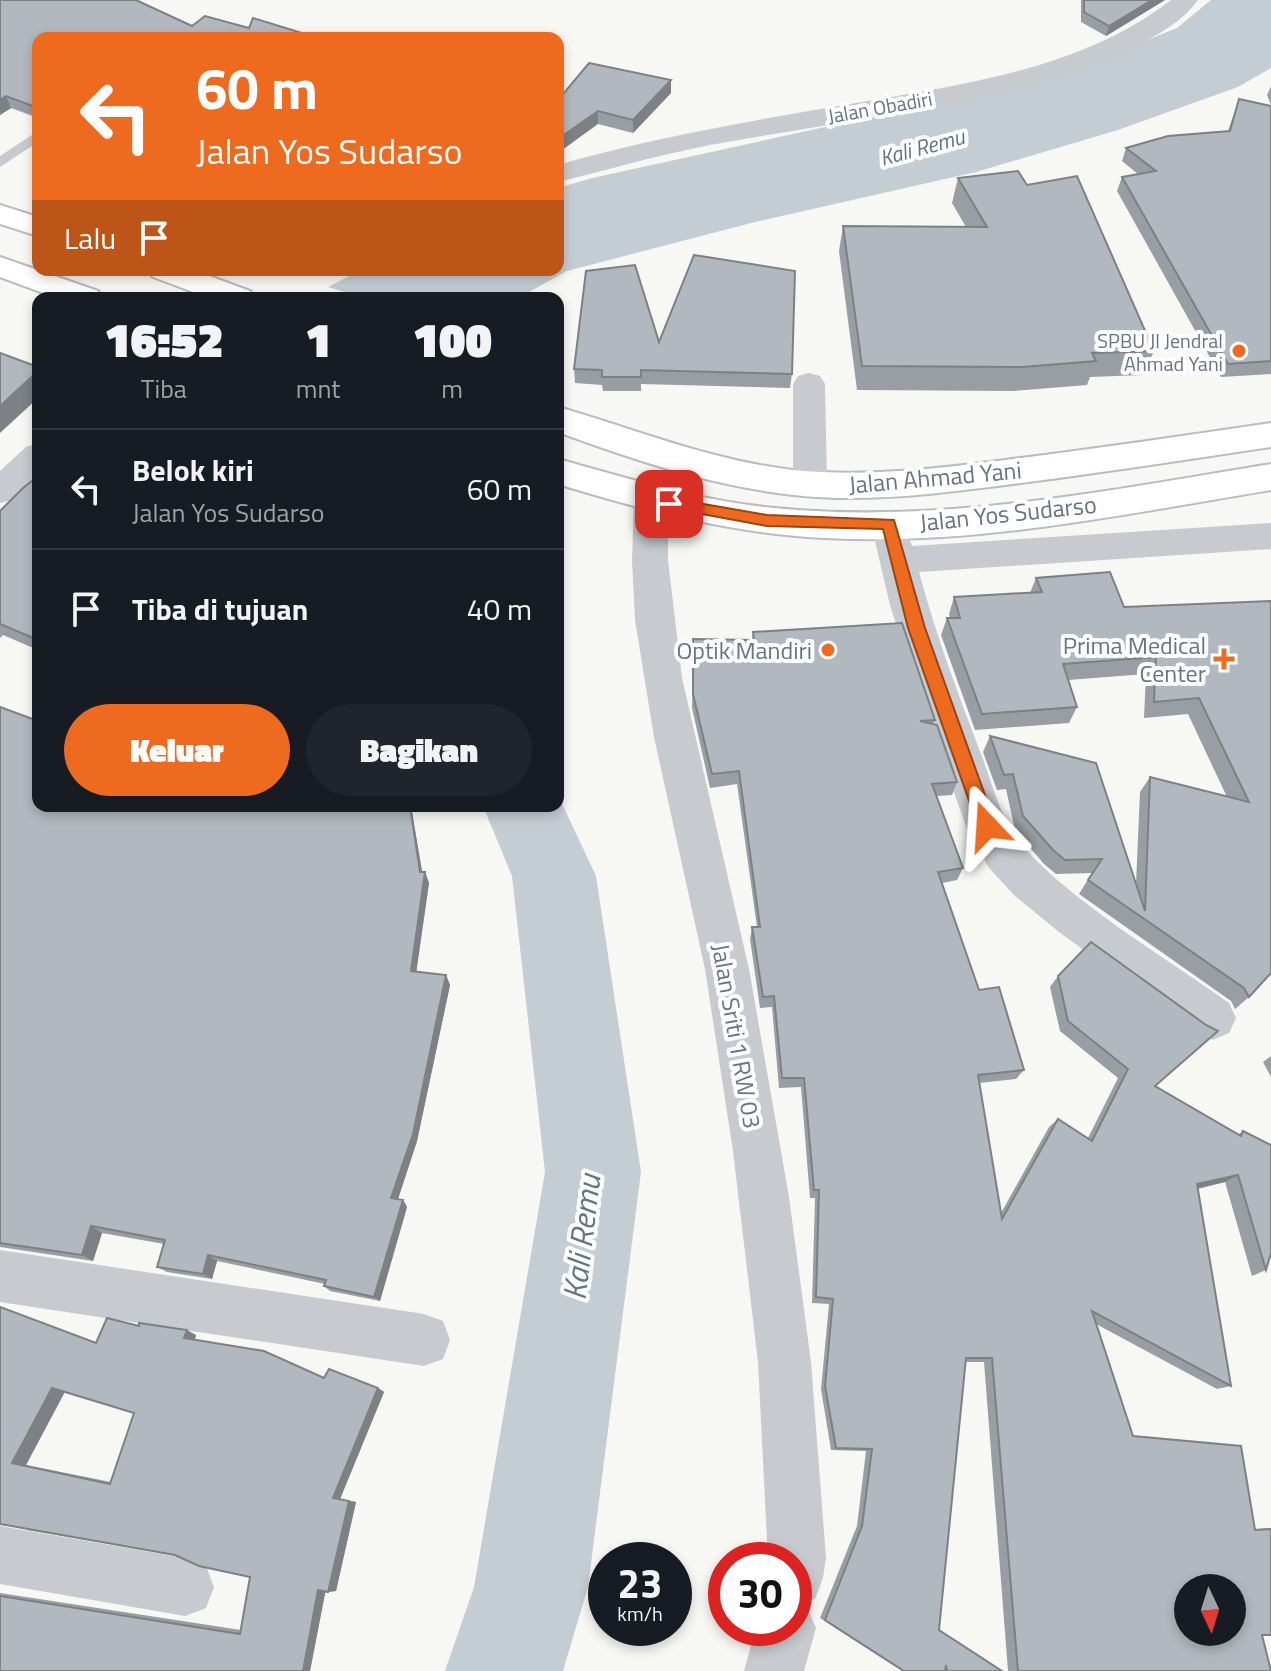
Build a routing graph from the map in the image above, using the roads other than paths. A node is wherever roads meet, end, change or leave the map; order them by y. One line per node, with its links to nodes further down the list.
1 (1186, 0): 4 (street, Jalan Obadiri)
2 (32, 139): 3 (lane)
3 (0, 163)
4 (564, 172)
5 (0, 214): 6 (highway)
6 (32, 225)
7 (0, 266): 9 (highway)
8 (180, 276): 10 (highway)
9 (71, 292)
10 (223, 292)
11 (809, 384): 17 (street)
12 (564, 421): 17 (highway, Jalan Ahmad Yani)
13 (1271, 435): 18 (highway, Jalan Ahmad Yani)
14 (32, 461): 19 (street)
15 (564, 473): 20 (highway, Jalan Yos Sudarso)
16 (1271, 477): 21 (highway, Jalan Yos Sudarso)
17 (810, 483): 18 (highway, Jalan Ahmad Yani)
18 (911, 484): 21 (highway)
19 (0, 491)
20 (651, 500): 21 (highway, Jalan Yos Sudarso); 26 (street, Jalan Sriti 1 RW 03)
21 (902, 536): 22 (street); 23 (street)
22 (1271, 536)
23 (1213, 1018)
24 (0, 1276): 25 (street)
25 (424, 1340)
26 (796, 1542)
27 (0, 1555): 28 (street)
28 (185, 1587)
29 (781, 1646): 30 (street)
30 (774, 1671)

